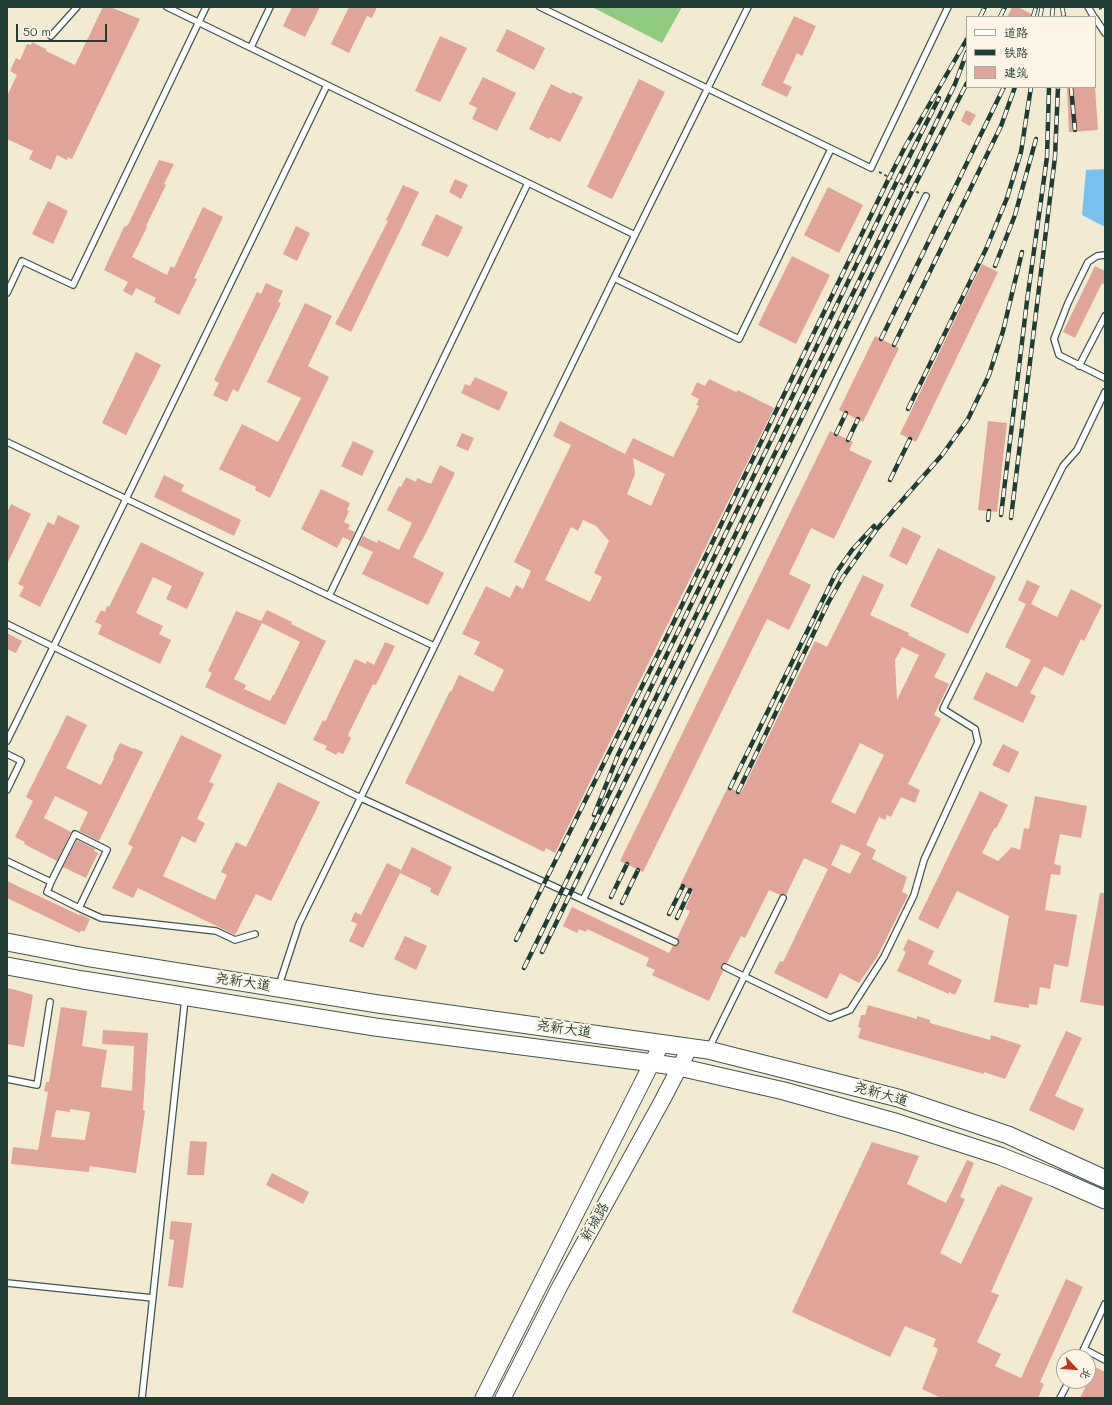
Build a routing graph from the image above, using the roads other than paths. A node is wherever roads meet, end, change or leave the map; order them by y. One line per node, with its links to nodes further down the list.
1 (77, 7): 13 (lane)
2 (167, 7): 11 (lane)
3 (206, 7): 11 (lane)
4 (270, 7): 14 (lane)
5 (540, 7): 16 (lane)
6 (748, 7): 16 (lane)
7 (948, 7): 17 (lane)
8 (1088, 7): 9 (lane)
9 (1094, 16)
10 (1096, 20): 12 (lane)
11 (199, 22): 14 (lane); 23 (lane)
12 (1105, 33)
13 (51, 36)
14 (251, 47): 15 (lane)
15 (327, 85): 18 (lane); 29 (lane)
16 (708, 89): 17 (lane); 20 (lane)
17 (831, 149): 22 (lane)
18 (528, 183): 20 (lane); 30 (lane)
19 (926, 196): 41 (lane)
20 (635, 235): 22 (lane)
21 (1105, 255): 25 (lane)
22 (614, 278): 33 (lane)
23 (7, 293)
24 (1105, 316): 25 (lane)
25 (1079, 366): 26 (lane)
26 (1105, 378)
27 (1105, 392): 48 (lane)
28 (7, 442): 29 (lane)
29 (126, 499): 30 (lane); 32 (lane)
30 (329, 596): 33 (lane)
31 (7, 624): 32 (lane)
32 (54, 646): 34 (lane); 37 (lane)
33 (434, 646): 37 (lane)
34 (7, 741)
35 (7, 754): 36 (lane)
36 (7, 790)
37 (361, 798): 41 (lane); 49 (lane)
38 (7, 861): 39 (lane)
39 (51, 882): 42 (lane); 42 (lane)
40 (783, 898): 48 (lane)
41 (583, 900): 45 (lane)
42 (79, 908): 43 (lane)
43 (255, 934)
44 (7, 942): 49 (main road, 尧新大道)
45 (675, 942)
46 (7, 966): 50 (main road, 尧新大道)
47 (726, 967): 48 (lane)
48 (744, 976): 54 (lane)
49 (278, 988): 52 (main road, 尧新大道)
50 (185, 996): 55 (main road, 尧新大道); 61 (lane)
51 (50, 1002): 57 (lane)
52 (662, 1043): 53 (main road, 尧新大道); 55 (main road, 新城路)
53 (690, 1047): 54 (main road, 尧新大道); 56 (main road, 新城路)
54 (708, 1050): 58 (main road, 尧新大道)
55 (653, 1063): 56 (main road, 尧新大道); 68 (main road, 新城路)
56 (679, 1067): 59 (main road, 尧新大道); 69 (main road, 新城路)
57 (7, 1079)
58 (1105, 1179)
59 (1105, 1200)
60 (7, 1283): 61 (lane)
61 (153, 1298): 67 (lane)
62 (1105, 1304): 63 (lane)
63 (1084, 1349)
64 (1096, 1355): 65 (lane)
65 (1105, 1360)
66 (1065, 1389): 70 (lane)
67 (142, 1398)
68 (483, 1398)
69 (503, 1398)
70 (1060, 1398)

